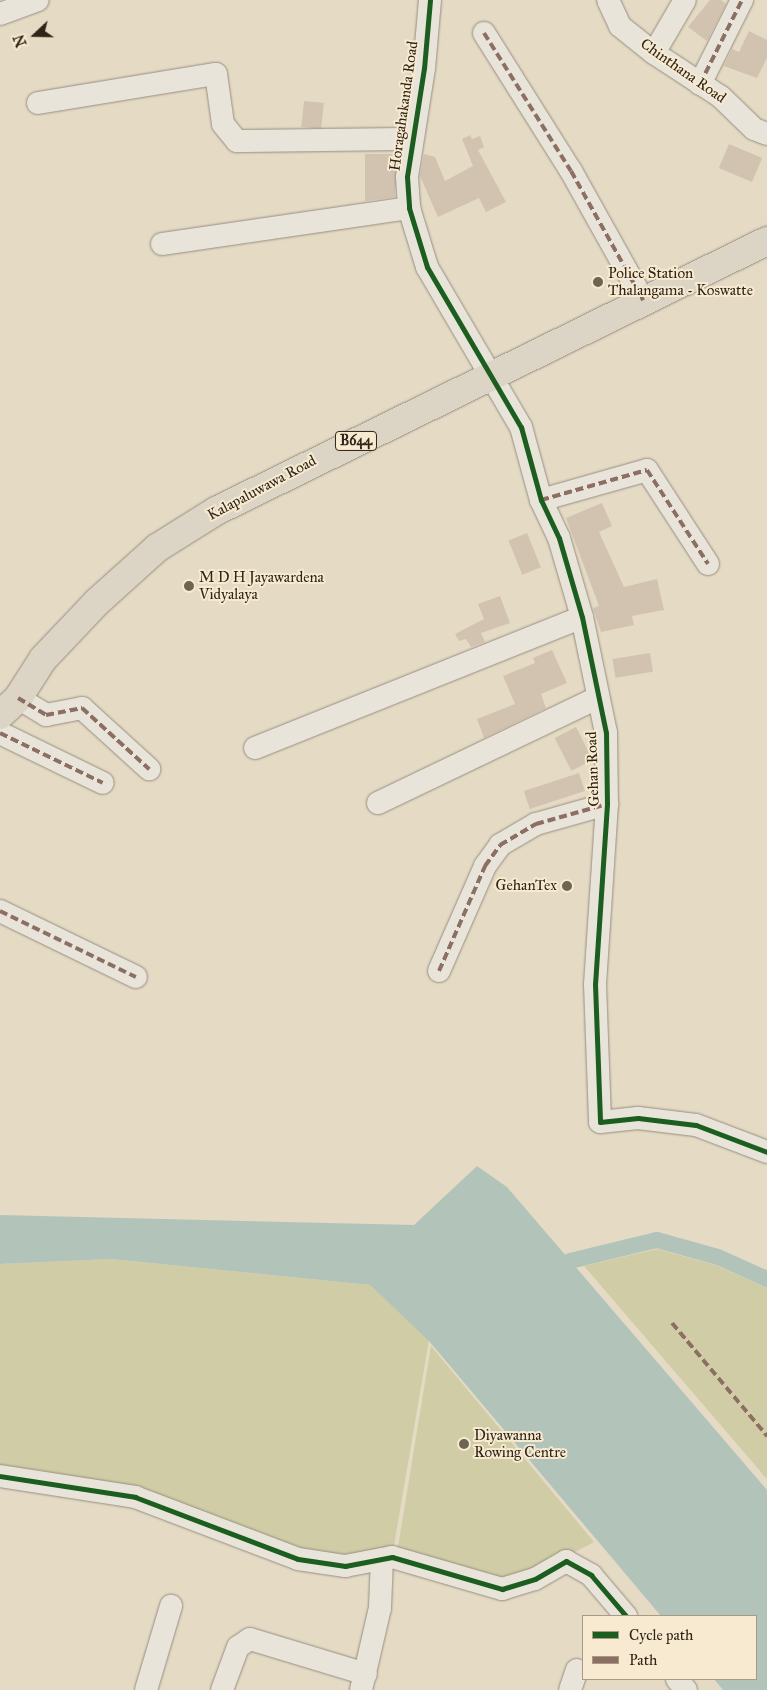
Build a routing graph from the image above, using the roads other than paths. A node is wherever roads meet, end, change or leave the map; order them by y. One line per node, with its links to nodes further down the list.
1 (38, 0): 6 (street)
2 (430, 0): 12 (street, Horagahakanda Road)
3 (608, 0): 8 (street, Chinthana Road)
4 (685, 0): 8 (street)
5 (742, 0): 9 (street)
6 (0, 14)
7 (484, 33): 16 (street)
8 (654, 53): 9 (street, Chinthana Road)
9 (700, 84): 11 (street, Chinthana Road)
10 (38, 103): 12 (street)
11 (767, 134)
12 (411, 139): 13 (street, Horagahakanda Road)
13 (409, 208): 15 (street); 17 (street, Horagahakanda Road)
14 (767, 241): 16 (main road, Kalapaluwawa Road / B644)
15 (162, 244)
16 (644, 300): 17 (main road, Kalapaluwawa Road / B644)
17 (492, 374): 18 (street, Gehan Road); 22 (main road, Kalapaluwawa Road / B644)
18 (541, 500): 19 (street); 20 (street, Gehan Road)
19 (708, 564)
20 (582, 617): 21 (street, Gehan Road); 24 (street)
21 (597, 698): 27 (street); 28 (street, Gehan Road)
22 (9, 706): 25 (street)
23 (0, 734): 26 (street)
24 (255, 748)
25 (148, 769)
26 (103, 783)
27 (378, 803)
28 (607, 804): 30 (street); 32 (street, Gehan Road)
29 (0, 910): 31 (street)
30 (439, 971)
31 (136, 977)
32 (767, 1152)
33 (0, 1476): 34 (street)
34 (382, 1558): 36 (street); 38 (street)
35 (171, 1606): 39 (street)
36 (625, 1615)
37 (678, 1680): 41 (street)
38 (363, 1682): 40 (street)
39 (146, 1690)
40 (222, 1690)
41 (686, 1690)

